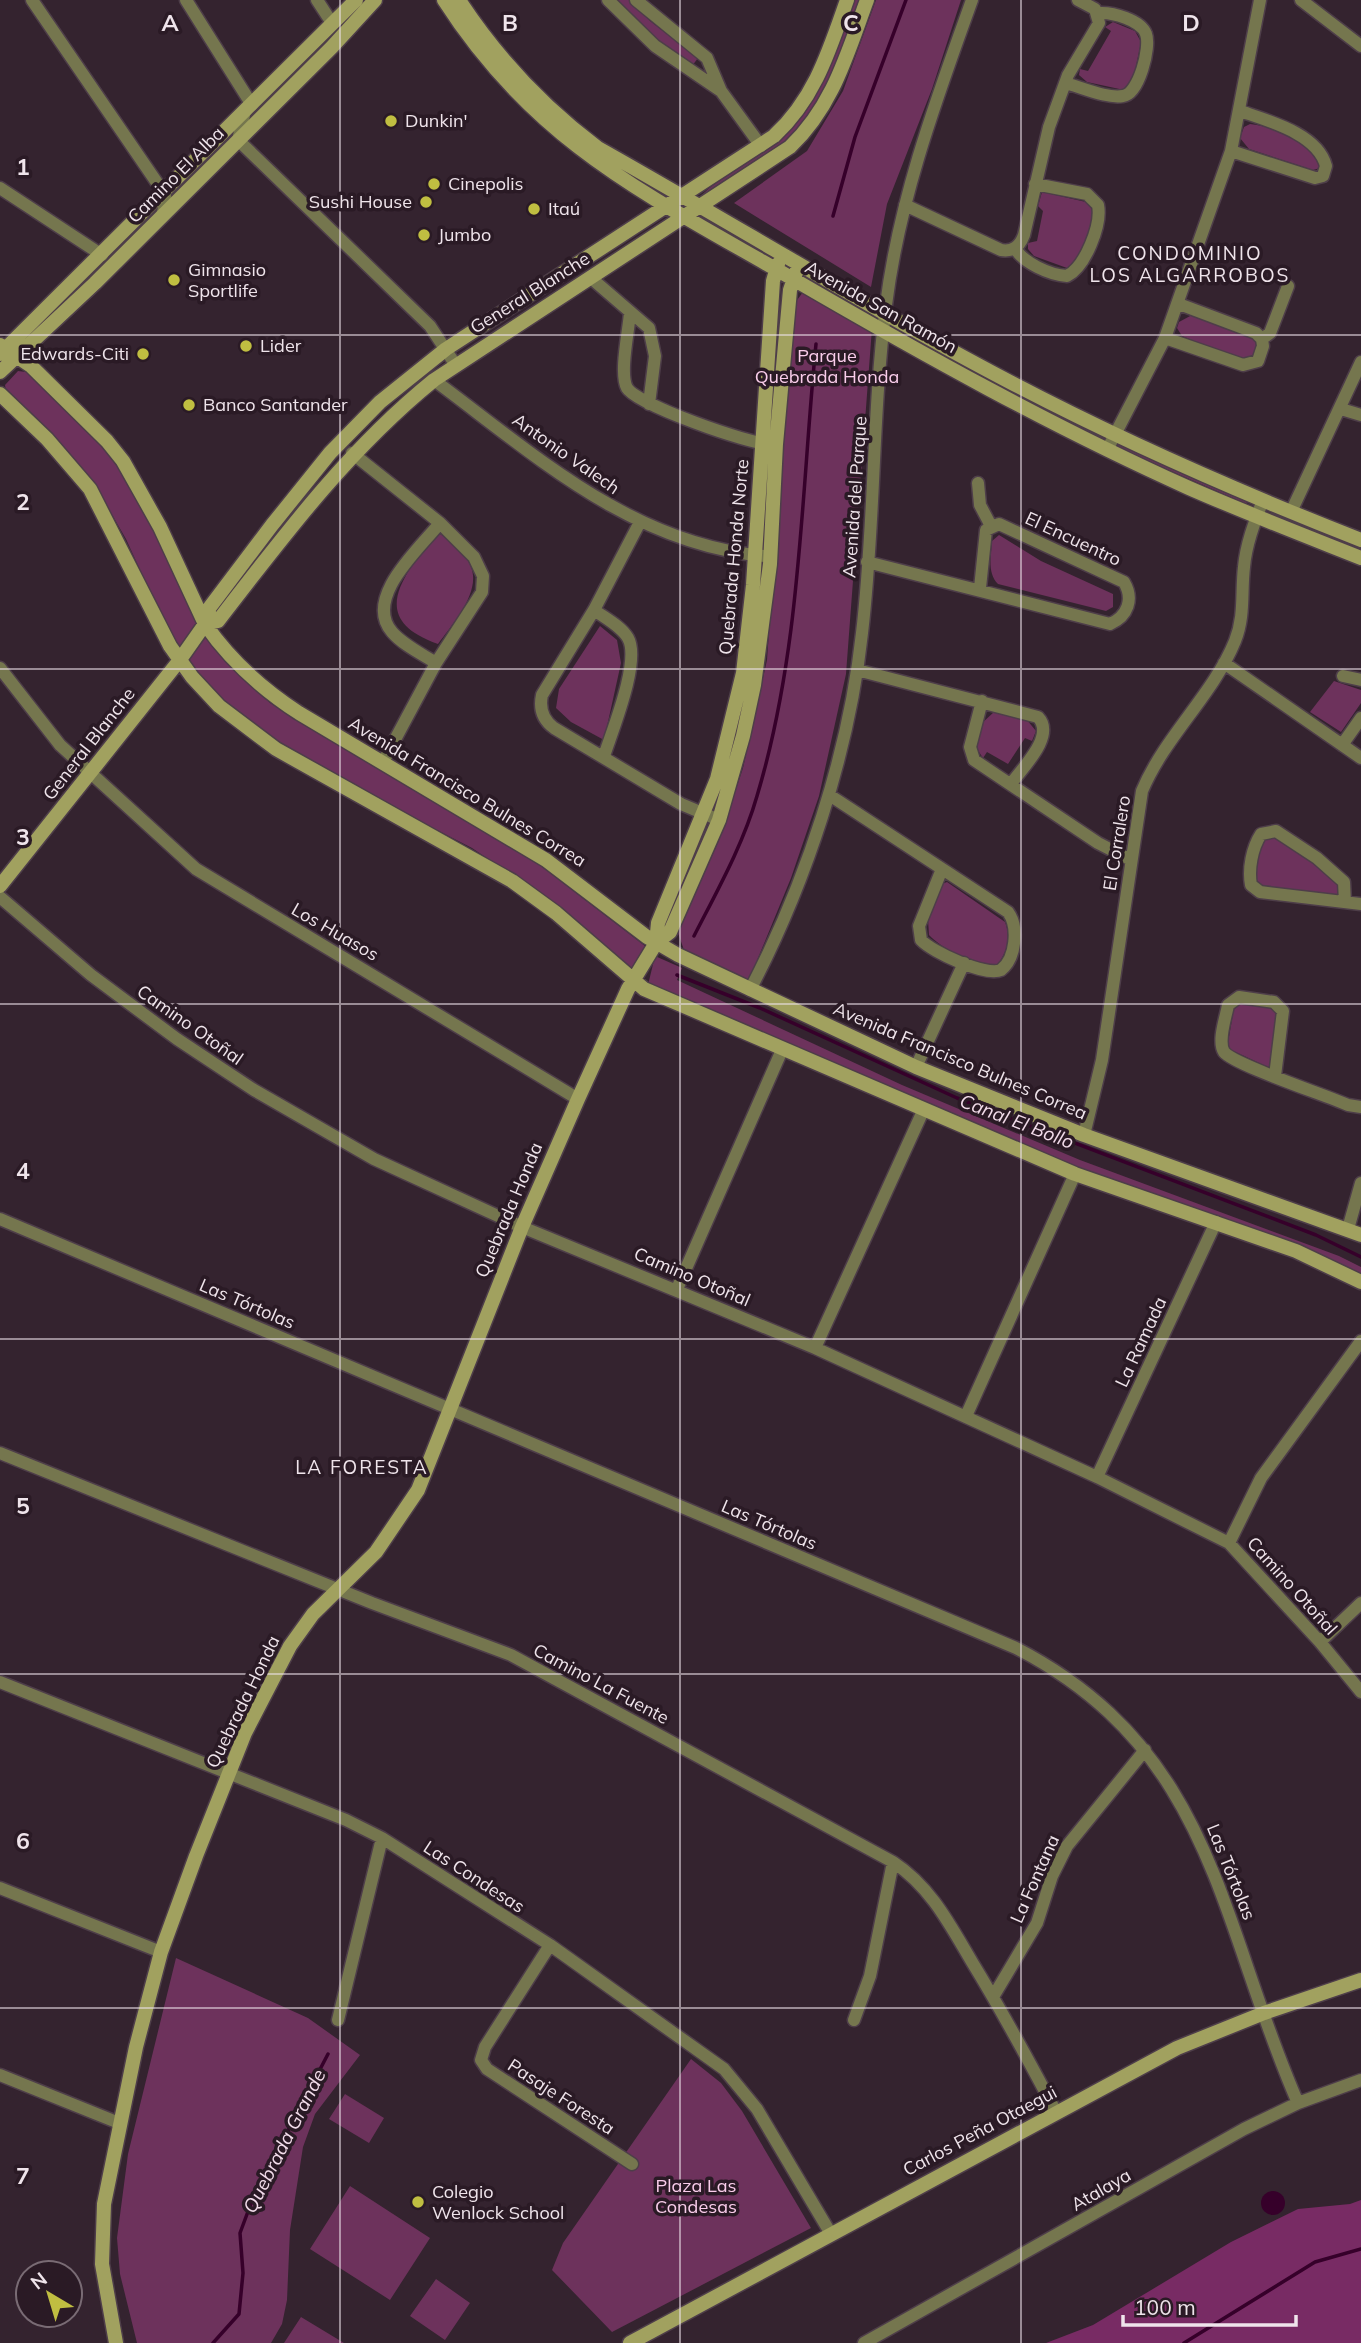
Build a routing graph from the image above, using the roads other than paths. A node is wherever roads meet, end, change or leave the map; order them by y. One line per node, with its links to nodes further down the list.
1 (32, 0): 30 (street)
2 (186, 0): 23 (street)
3 (317, 0): 19 (street)
4 (356, 0): 19 (street, Camino El Alba)
5 (375, 0): 25 (street, Camino El Alba)
6 (444, 0): 33 (street, Avenida San Ramón)
7 (459, 0): 31 (street, Avenida San Ramón)
8 (608, 0): 17 (street)
9 (629, 0): 17 (street)
10 (636, 0): 22 (street)
11 (847, 0): 26 (street, General Blanche)
12 (867, 0): 34 (street, General Blanche)
13 (972, 0): 32 (street, Avenida del Parque)
14 (1078, 0): 18 (street)
15 (1260, 0): 24 (street)
16 (1301, 0): 20 (street)
17 (618, 11): 22 (street)
18 (1099, 13): 21 (street); 21 (street)
19 (332, 23): 23 (street, Camino El Alba)
20 (1361, 46)
21 (1065, 83): 28 (street)
22 (721, 91): 26 (street)
23 (248, 108): 25 (street); 30 (street, Camino El Alba)
24 (1240, 111): 27 (street); 27 (street)
25 (238, 140): 35 (street, Camino El Alba); 52 (street)
26 (761, 146): 31 (street, General Blanche)
27 (1231, 151): 46 (street)
28 (1035, 184): 37 (street); 37 (street)
29 (0, 188): 39 (street)
30 (164, 193): 35 (street); 39 (street, Camino El Alba)
31 (684, 195): 33 (street, General Blanche); 34 (street, Avenida San Ramón)
32 (905, 205): 37 (street); 48 (street, Avenida del Parque)
33 (668, 206): 36 (street, Avenida San Ramón); 52 (street, General Blanche)
34 (703, 206): 36 (street, General Blanche); 38 (street, Avenida San Ramón)
35 (162, 217): 45 (street, Camino El Alba)
36 (686, 217): 41 (street, Avenida San Ramón); 42 (street, General Blanche)
37 (1015, 248)
38 (784, 254): 40 (street, Avenida San Ramón); 41 (street, Quebrada Honda Norte)
39 (97, 260): 45 (street); 53 (street, Camino El Alba)
40 (799, 264): 43 (street, Quebrada Honda Norte); 48 (street, Avenida San Ramón)
41 (775, 270): 43 (street, Avenida San Ramón); 63 (street, Quebrada Honda Norte)
42 (590, 278): 47 (street); 54 (street, General Blanche)
43 (793, 279): 49 (street, Avenida San Ramón); 63 (street, Quebrada Honda Norte)
44 (1288, 286): 51 (street)
45 (82, 295): 53 (street, Camino El Alba)
46 (1179, 304): 50 (street); 51 (street)
47 (630, 312): 59 (street); 59 (street)
48 (885, 314): 49 (street, Avenida del Parque); 62 (street, Avenida San Ramón)
49 (883, 332): 64 (street, Avenida San Ramón); 81 (street, Avenida del Parque)
50 (1165, 338): 51 (street); 62 (street)
51 (1262, 339)
52 (446, 349): 54 (street); 65 (street, General Blanche)
53 (6, 351): 56 (street, Camino El Alba); 84 (street, Avenida Francisco Bulnes Correa)
54 (455, 364): 57 (street, General Blanche)
55 (1360, 370): 60 (street)
56 (0, 372)
57 (434, 380): 66 (street, General Blanche); 73 (street, Antonio Valech)
58 (0, 394): 85 (street)
59 (649, 404): 63 (street)
60 (1341, 409): 61 (street); 71 (street)
61 (1361, 415)
62 (1116, 434): 64 (street); 68 (street, Avenida San Ramón)
63 (769, 445): 78 (street, Quebrada Honda Norte); 79 (street, Quebrada Honda Norte)
64 (1108, 449): 72 (street, Avenida San Ramón)
65 (330, 453): 69 (street); 70 (street, General Blanche)
66 (352, 453): 69 (street, General Blanche); 74 (street)
67 (978, 483): 75 (street)
68 (1264, 500): 71 (street, Avenida San Ramón); 72 (street, El Corralero)
69 (309, 503): 77 (street, General Blanche)
70 (288, 505): 77 (street); 84 (street, General Blanche)
71 (1291, 512): 76 (street, Avenida San Ramón)
72 (1257, 516): 80 (street, Avenida San Ramón); 87 (street, El Corralero)
73 (640, 522): 78 (street, Antonio Valech); 83 (street)
74 (440, 523): 86 (street); 86 (street)
75 (991, 526): 82 (street); 82 (street, El Encuentro)
76 (1361, 540)
77 (269, 555): 84 (street, General Blanche)
78 (755, 556): 79 (street, Antonio Valech); 101 (street, Quebrada Honda Norte)
79 (770, 557): 102 (street, Quebrada Honda Norte)
80 (1361, 558)
81 (867, 562): 82 (street, El Encuentro); 89 (street, Avenida del Parque)
82 (980, 588)
83 (594, 610): 95 (street); 95 (street)
84 (205, 624): 85 (street, General Blanche); 97 (street, Avenida Francisco Bulnes Correa)
85 (179, 661): 98 (street, General Blanche); 111 (street)
86 (436, 663): 97 (street)
87 (1224, 663): 94 (street); 103 (street, El Corralero)
88 (0, 668): 98 (street, Los Huasos)
89 (857, 670): 92 (street); 100 (street, Avenida del Parque)
90 (1343, 676): 91 (street)
91 (1361, 680)
92 (982, 701): 99 (street); 99 (street)
93 (1361, 718): 94 (street)
94 (1342, 745): 96 (street)
95 (604, 756): 101 (street)
96 (1361, 758)
97 (383, 762): 109 (street, Avenida Francisco Bulnes Correa)
98 (90, 774): 105 (street, General Blanche); 116 (street, Los Huasos)
99 (1011, 785): 103 (street)
100 (829, 795): 104 (street); 112 (street, Avenida del Parque)
101 (705, 814): 102 (street); 109 (street, Quebrada Honda Norte)
102 (719, 820): 109 (street, Quebrada Honda Norte)
103 (1131, 860): 119 (street, El Corralero)
104 (942, 869): 110 (street); 110 (street)
105 (0, 886)
106 (0, 897): 124 (street, Camino Otoñal)
107 (1346, 902): 107 (street); 108 (street)
108 (1361, 904)
109 (656, 943): 111 (street, Quebrada Honda); 112 (street, Avenida Francisco Bulnes Correa)
110 (964, 963): 114 (street)
111 (633, 982): 113 (street); 116 (street, Quebrada Honda)
112 (750, 990): 114 (street, Avenida Francisco Bulnes Correa)
113 (782, 1050): 118 (street); 127 (street)
114 (916, 1067): 119 (street, Avenida Francisco Bulnes Correa)
115 (1275, 1076): 115 (street); 117 (street)
116 (578, 1099): 124 (street, Quebrada Honda)
117 (1361, 1107)
118 (923, 1111): 120 (street); 129 (street)
119 (1084, 1135): 125 (street, Avenida Francisco Bulnes Correa)
120 (1075, 1174): 123 (street); 131 (street)
121 (1361, 1183): 125 (street)
122 (0, 1219): 130 (street, Las Tórtolas)
123 (1216, 1222): 126 (street); 133 (street, La Ramada)
124 (522, 1227): 127 (street, Camino Otoñal); 130 (street, Quebrada Honda)
125 (1354, 1232)
126 (1361, 1282)
127 (677, 1289): 129 (street, Camino Otoñal)
128 (1361, 1341): 134 (street)
129 (815, 1348): 131 (street, Camino Otoñal)
130 (450, 1409): 135 (street, Quebrada Honda); 140 (street, Las Tórtolas)
131 (966, 1416): 133 (street, Camino Otoñal)
132 (0, 1453): 135 (street, Camino La Fuente)
133 (1097, 1477): 134 (street, Camino Otoñal)
134 (1229, 1543): 137 (street, Camino Otoñal)
135 (340, 1589): 141 (street, Quebrada Honda); 143 (street, Camino La Fuente)
136 (1361, 1603): 137 (street)
137 (1320, 1642): 139 (street, Camino Otoñal)
138 (0, 1682): 141 (street, Las Condesas)
139 (1361, 1692)
140 (1145, 1750): 148 (street, La Fontana); 149 (street, Las Tórtolas)
141 (229, 1772): 142 (street, Las Condesas); 146 (street, Quebrada Honda)
142 (382, 1838): 145 (street, Las Condesas); 150 (street)
143 (894, 1862): 148 (street, Camino La Fuente); 151 (street)
144 (0, 1888): 146 (street)
145 (550, 1945): 157 (street, Pasaje Foresta); 158 (street, Las Condesas)
146 (161, 1952): 156 (street, Quebrada Honda)
147 (1361, 1980): 149 (street, Carlos Peña Otaegui)
148 (993, 1997): 155 (street, Camino La Fuente)
149 (1264, 2013): 154 (street, Las Tórtolas); 155 (street, Carlos Peña Otaegui)
150 (338, 2020)
151 (854, 2020)
152 (0, 2076): 156 (street)
153 (1361, 2080): 154 (street, Atalaya)
154 (1298, 2103): 161 (street, Atalaya)
155 (1056, 2112): 158 (street, Carlos Peña Otaegui)
156 (120, 2123): 159 (street, Quebrada Honda)
157 (632, 2164)
158 (831, 2234): 160 (street, Carlos Peña Otaegui)
159 (116, 2343)
160 (630, 2343)
161 (864, 2343)

